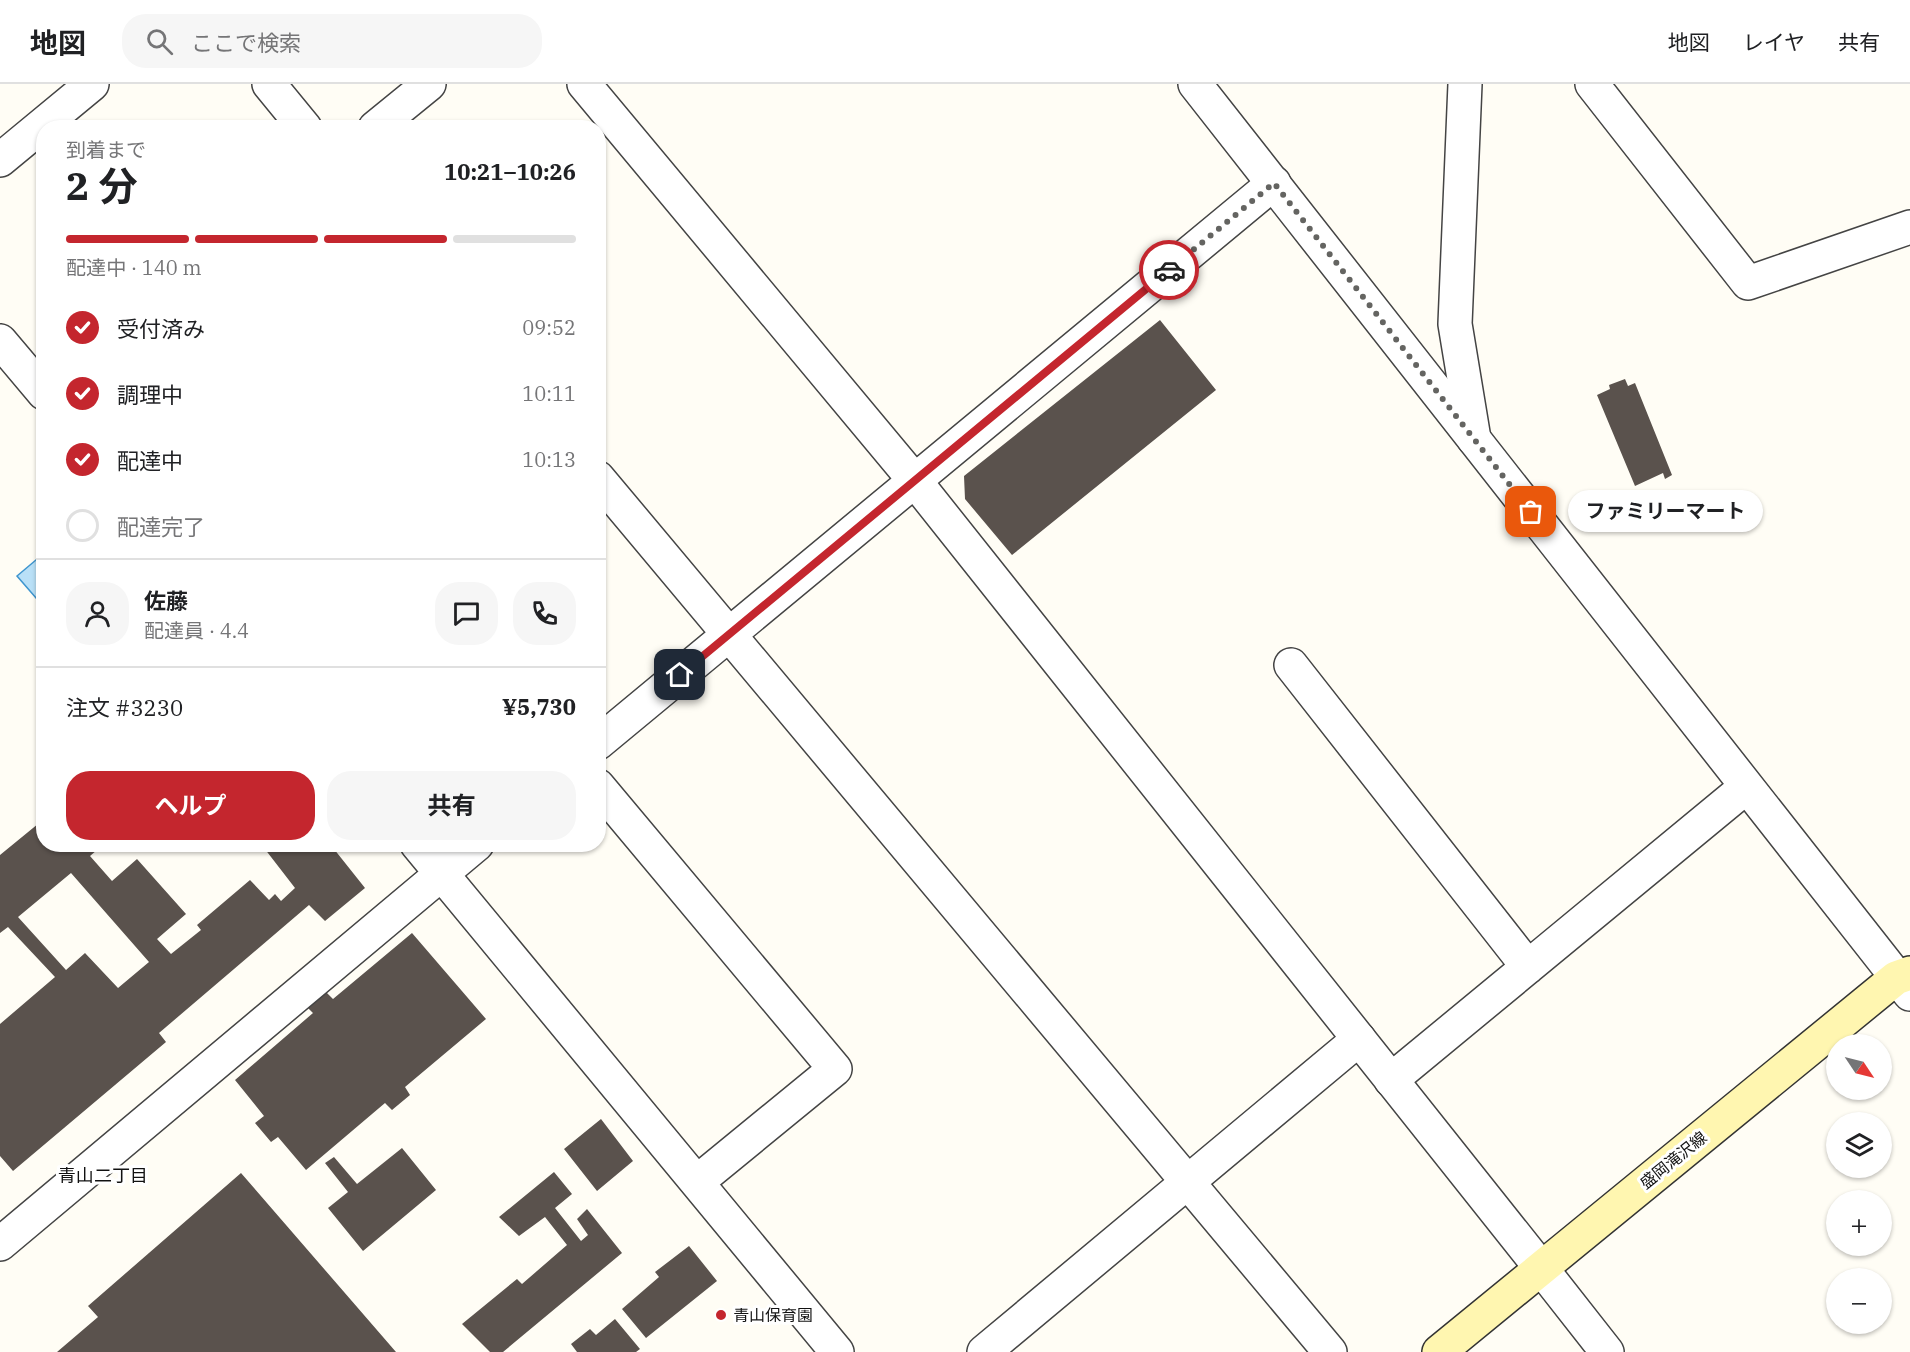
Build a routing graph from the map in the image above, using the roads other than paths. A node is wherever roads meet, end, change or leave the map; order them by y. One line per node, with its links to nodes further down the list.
1 (92, 84): 8 (street)
2 (269, 84): 9 (street)
3 (429, 84): 10 (street)
4 (584, 84): 18 (street)
5 (1195, 84): 13 (street)
6 (1465, 84): 17 (street)
7 (1592, 84): 14 (street)
8 (48, 120)
9 (298, 120)
10 (385, 120)
11 (36, 130): 12 (street)
12 (0, 160)
13 (1274, 183): 17 (street); 18 (street)
14 (1910, 227)
15 (0, 341): 16 (street)
16 (36, 384)
17 (1474, 439): 23 (street)
18 (915, 481): 20 (street); 30 (street)
19 (606, 488): 20 (street)
20 (729, 634): 22 (street); 33 (street)
21 (1290, 664): 28 (street)
22 (606, 736)
23 (1746, 787): 28 (street); 29 (street)
24 (606, 796): 32 (street)
25 (423, 852): 27 (street)
26 (467, 852): 27 (street)
27 (441, 874): 32 (street); 34 (street)
28 (1528, 967): 31 (street)
29 (1905, 982): 35 (main road, 盛岡滝沢線)
30 (1359, 1039): 31 (street); 33 (street)
31 (1391, 1080): 35 (street)
32 (697, 1182): 36 (street)
33 (1187, 1182): 37 (street); 38 (street)
34 (0, 1244)
35 (1541, 1268): 39 (main road, 盛岡滝沢線); 40 (street)
36 (837, 1352)
37 (984, 1352)
38 (1330, 1352)
39 (1439, 1352)
40 (1607, 1352)

